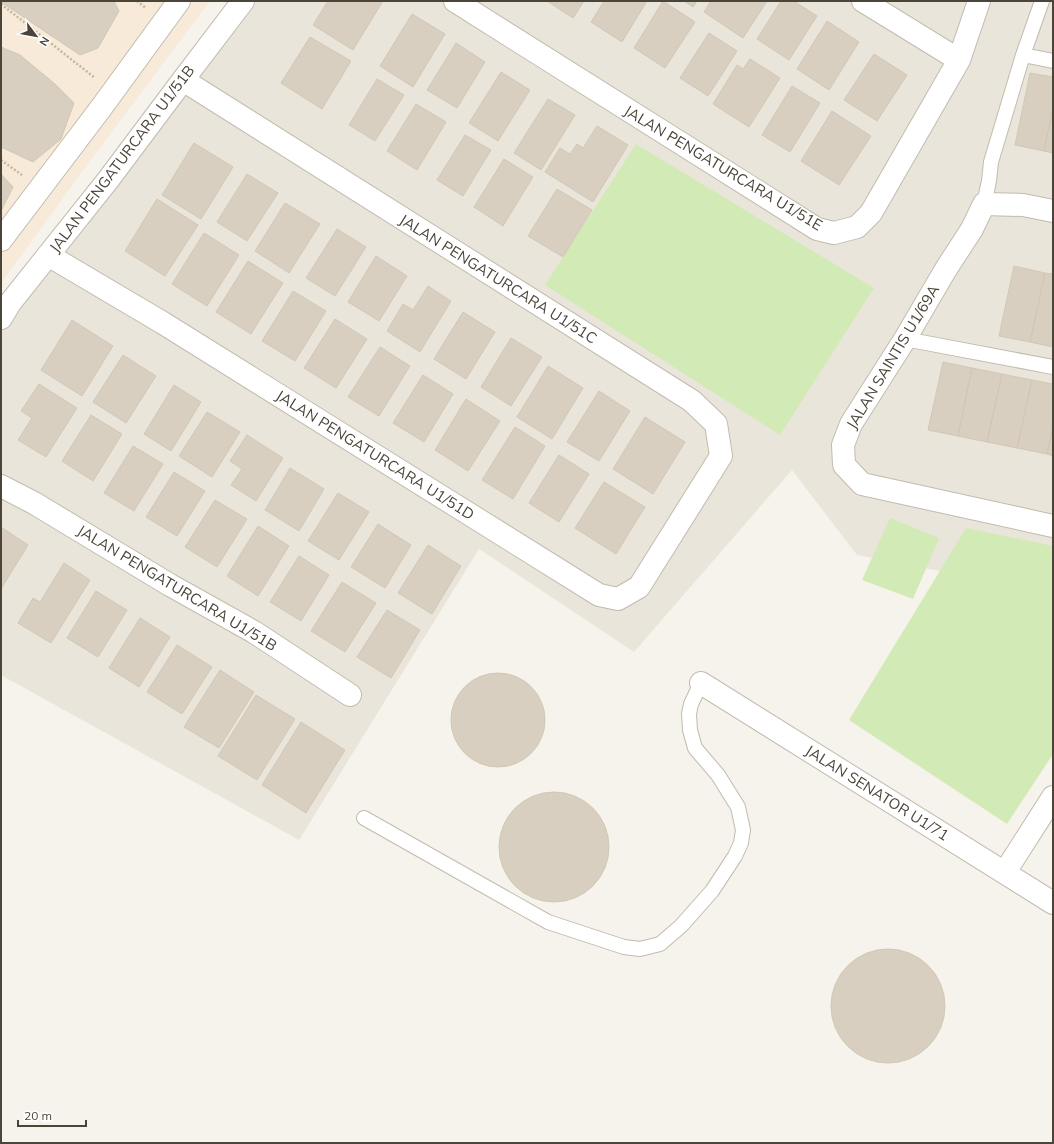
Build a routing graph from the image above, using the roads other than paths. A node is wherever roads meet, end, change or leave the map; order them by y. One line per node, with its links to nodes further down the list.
1 (180, 1): 13 (street)
2 (243, 1): 10 (street, JALAN PENGATURCARA U1/51B)
3 (455, 1): 8 (street, JALAN PENGATURCARA U1/51E)
4 (863, 1): 8 (street)
5 (979, 1): 8 (street, JALAN PENGATURCARA U1/51E)
6 (1042, 1): 7 (lane)
7 (1023, 55): 9 (lane); 11 (lane)
8 (959, 60)
9 (1053, 61)
10 (182, 80): 14 (street, JALAN PENGATURCARA U1/51B); 19 (street, JALAN PENGATURCARA U1/51C)
11 (984, 204): 12 (street); 16 (street, JALAN SAINTIS U1/69A)
12 (1053, 211)
13 (1, 240)
14 (48, 255): 15 (street, JALAN PENGATURCARA U1/51B); 19 (street, JALAN PENGATURCARA U1/51D)
15 (1, 318)
16 (904, 339): 17 (lane); 20 (street, JALAN SAINTIS U1/69A)
17 (1053, 367)
18 (1, 486): 22 (street, JALAN PENGATURCARA U1/51B)
19 (679, 523)
20 (1053, 526)
21 (701, 683): 24 (lane); 25 (street, JALAN SENATOR U1/71)
22 (350, 695)
23 (1053, 797): 25 (street)
24 (364, 818)
25 (1005, 872): 26 (street, JALAN SENATOR U1/71)
26 (1053, 903)

